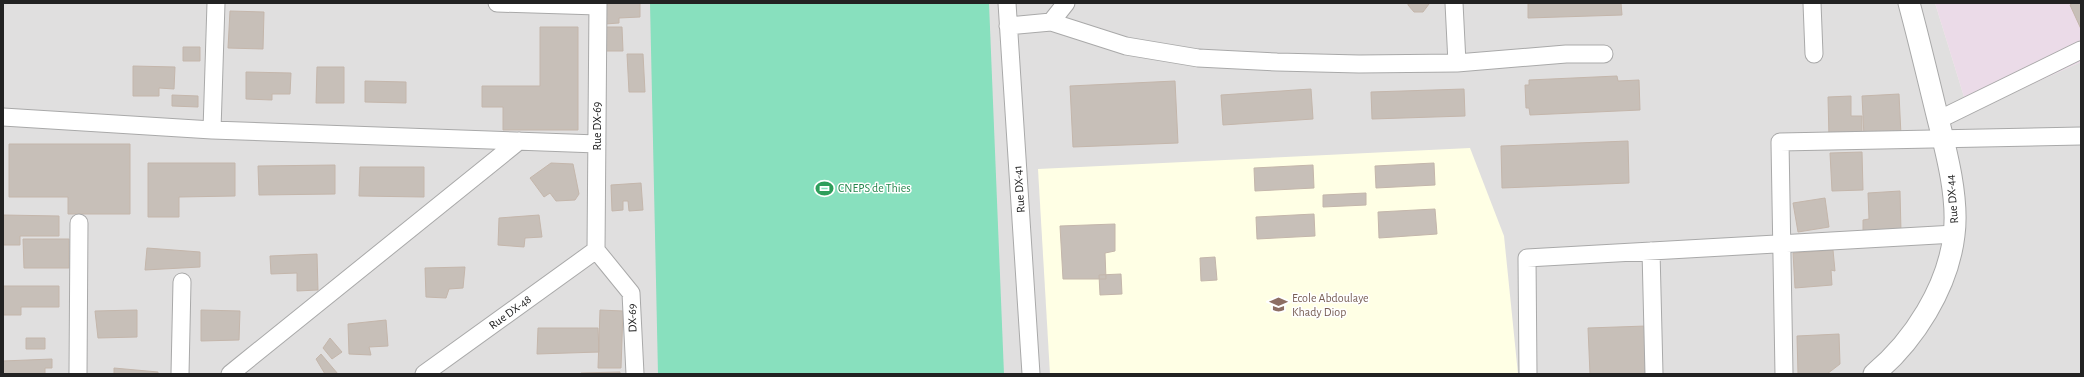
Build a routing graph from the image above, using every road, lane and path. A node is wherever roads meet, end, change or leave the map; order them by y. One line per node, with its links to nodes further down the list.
1 (216, 3): 17 (street)
2 (497, 3): 8 (street)
3 (1007, 3): 10 (street, Rue DX-41)
4 (1066, 3): 9 (street)
5 (1454, 3): 14 (street)
6 (1812, 3): 13 (street)
7 (1910, 3): 16 (street, Rue DX-44)
8 (598, 5): 20 (street, Rue DX-69)
9 (1051, 22): 10 (street); 14 (street)
10 (1008, 26): 33 (street, Rue DX-41)
11 (2081, 50): 16 (street)
12 (1604, 54): 14 (street)
13 (1814, 54)
14 (1457, 63)
15 (3, 117): 17 (street)
16 (1941, 129): 18 (street); 22 (street, Rue DX-44); 23 (street)
17 (212, 130): 19 (street)
18 (2081, 136)
19 (519, 141): 20 (street); 30 (street)
20 (597, 144): 24 (street, Rue DX-69)
21 (79, 223): 28 (street)
22 (1955, 234): 23 (street); 37 (street, Rue DX-44)
23 (1782, 244): 25 (street); 36 (street)
24 (596, 250): 27 (street, Rue DX-48); 32 (street, DX-69)
25 (1651, 251): 34 (street); 35 (street)
26 (182, 282): 29 (street)
27 (438, 369): 31 (street, Rue DX-48)
28 (78, 374)
29 (180, 374)
30 (230, 374)
31 (424, 374)
32 (635, 374)
33 (1030, 374)
34 (1528, 374)
35 (1654, 374)
36 (1784, 374)
37 (1874, 374)

